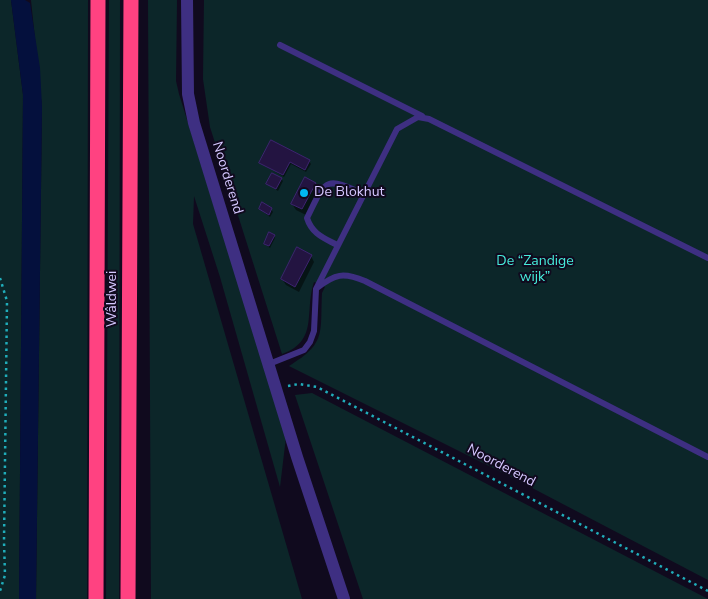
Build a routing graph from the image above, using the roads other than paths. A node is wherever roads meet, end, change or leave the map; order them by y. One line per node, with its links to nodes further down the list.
1 (98, 0): 12 (highway, Wâldwei)
2 (131, 0): 13 (highway, Wâldwei)
3 (187, 0): 10 (street, Noorderend)
4 (280, 45): 5 (lane)
5 (429, 119): 6 (lane); 8 (lane)
6 (364, 194): 7 (lane); 7 (lane)
7 (337, 245): 9 (lane)
8 (708, 258)
9 (316, 289): 10 (lane); 11 (lane)
10 (269, 364): 14 (street, Noorderend)
11 (708, 457)
12 (96, 599)
13 (128, 599)
14 (344, 599)

